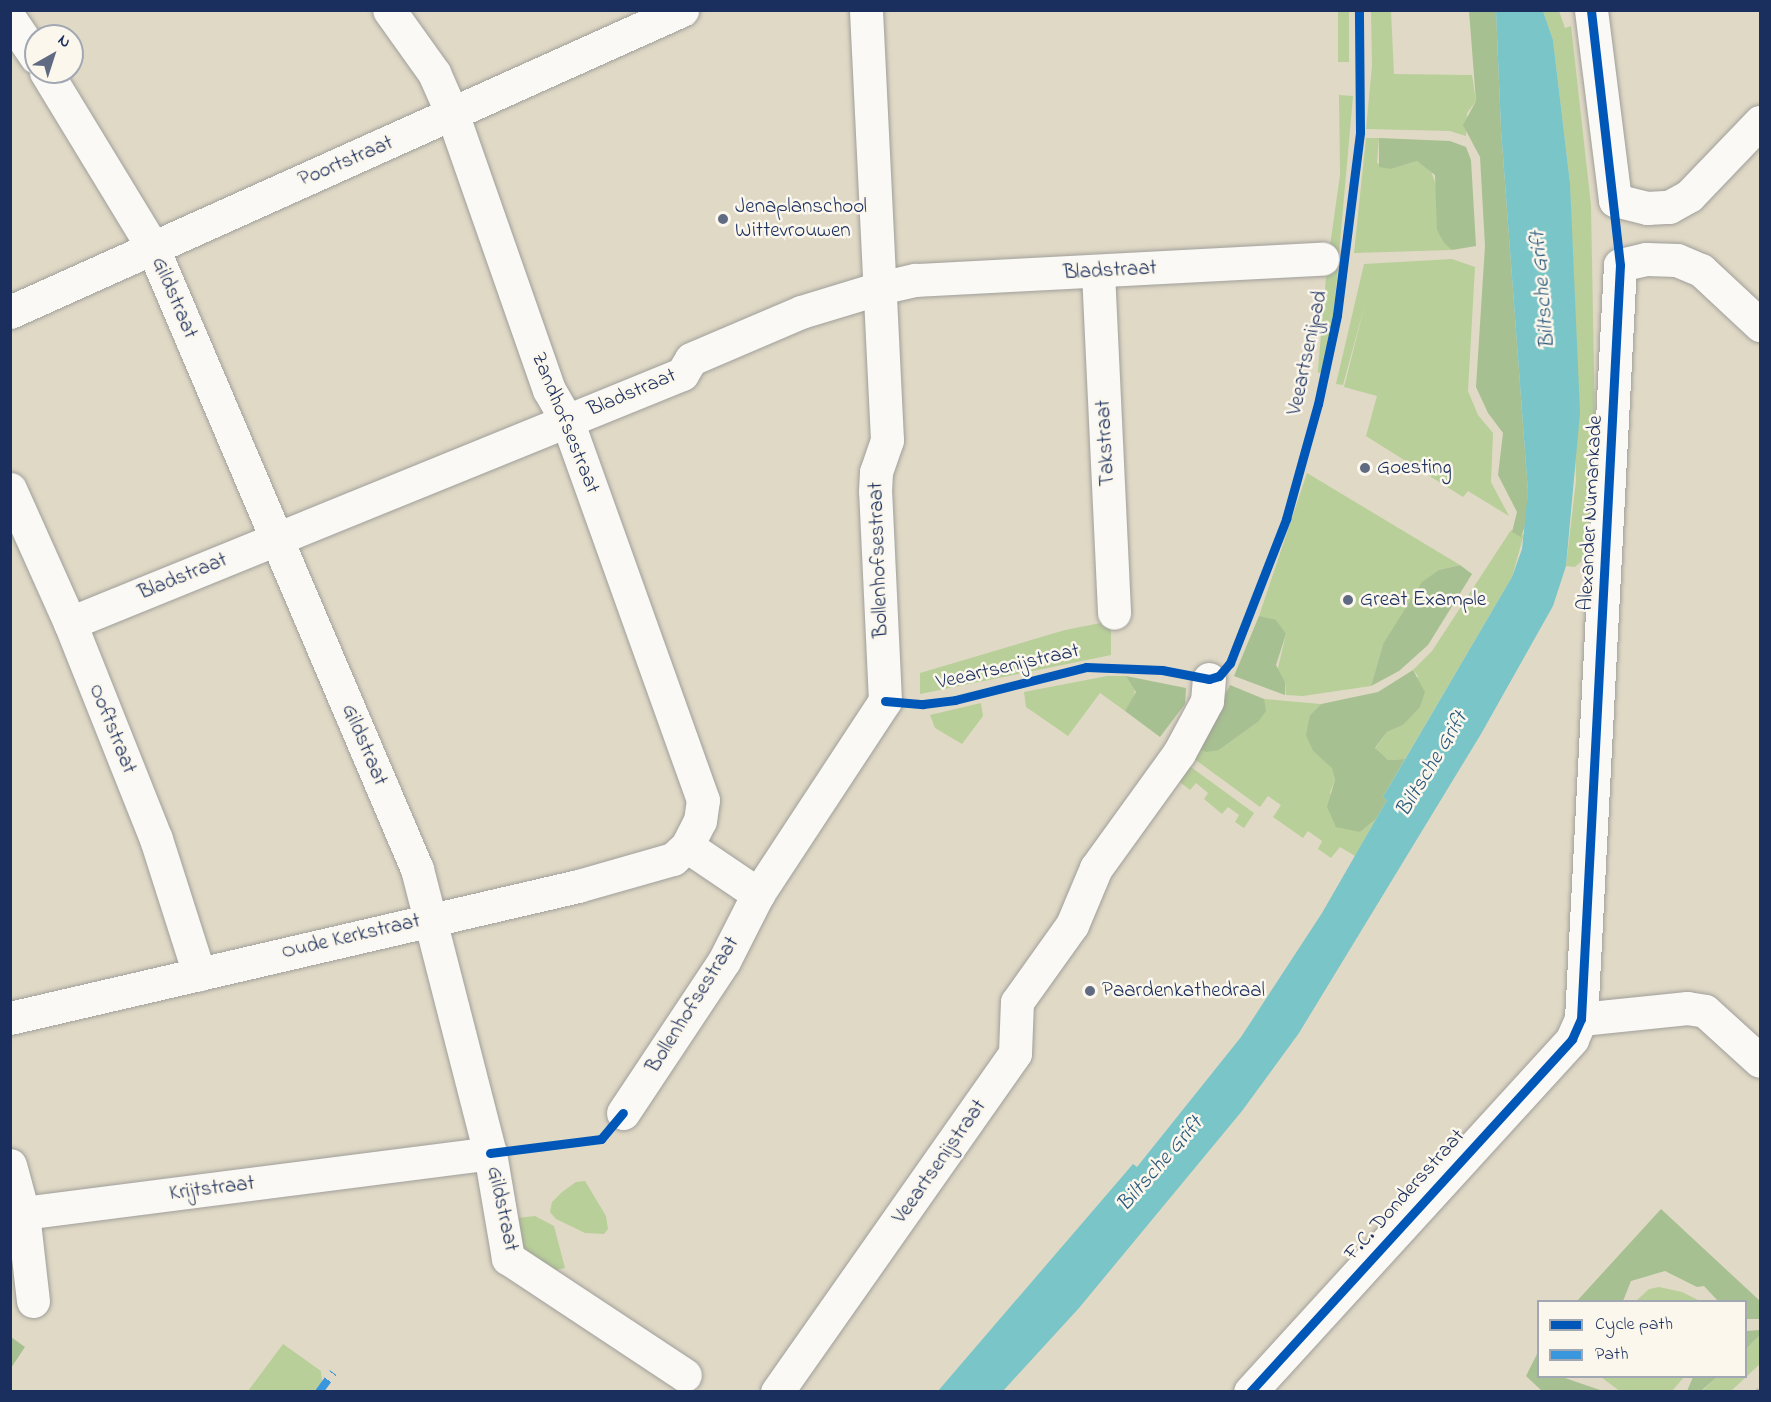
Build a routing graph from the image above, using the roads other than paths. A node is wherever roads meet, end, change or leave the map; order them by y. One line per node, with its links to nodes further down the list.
1 (389, 10): 8 (street, Zandhofsestraat)
2 (682, 10): 8 (street, Poortstraat)
3 (866, 10): 13 (street, Bollenhofsestraat)
4 (1591, 10): 9 (street)
5 (10, 19): 6 (street)
6 (24, 39)
7 (53, 84): 10 (street, Gildstraat)
8 (453, 116): 10 (street, Poortstraat); 16 (street, Zandhofsestraat)
9 (1761, 122)
10 (152, 246): 14 (street, Poortstraat); 18 (street, Gildstraat)
11 (1322, 259): 12 (street, Bladstraat)
12 (1098, 272): 13 (street, Bladstraat); 19 (street, Takstraat)
13 (880, 288): 16 (street, Bladstraat); 23 (street, Bollenhofsestraat)
14 (10, 312)
15 (1761, 325): 27 (street, Alexander Numankade)
16 (567, 421): 18 (street, Bladstraat); 22 (street, Zandhofsestraat)
17 (10, 489): 20 (street, Ooftstraat)
18 (275, 540): 20 (street, Bladstraat); 24 (street, Gildstraat)
19 (1114, 613)
20 (70, 623): 25 (street, Ooftstraat)
21 (1209, 679): 35 (street, Veeartsenijstraat)
22 (687, 846): 23 (street); 24 (street, Oude Kerkstraat)
23 (758, 894): 29 (street, Bollenhofsestraat)
24 (431, 918): 25 (street, Oude Kerkstraat); 30 (street, Gildstraat)
25 (199, 974): 26 (street, Oude Kerkstraat)
26 (10, 1018)
27 (1581, 1019): 28 (street); 36 (street, F.C. Dondersstraat)
28 (1761, 1061)
29 (623, 1113)
30 (490, 1153): 32 (street, Krijtstraat); 34 (street, Gildstraat)
31 (10, 1165): 32 (street)
32 (22, 1214): 33 (street)
33 (33, 1301)
34 (685, 1375)
35 (777, 1392)
36 (1250, 1392)

